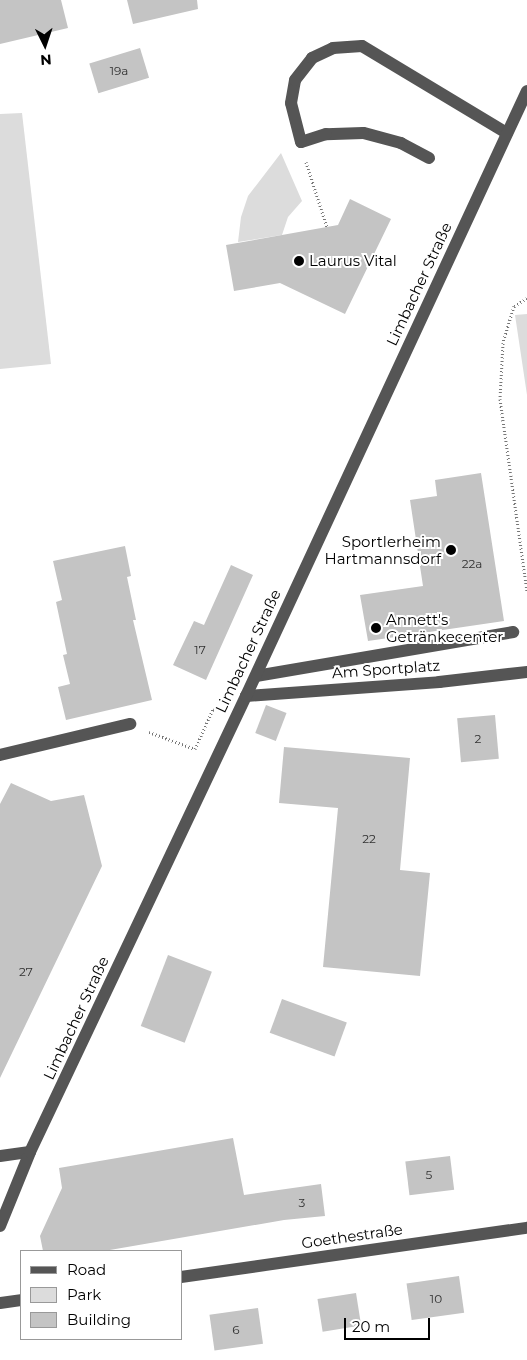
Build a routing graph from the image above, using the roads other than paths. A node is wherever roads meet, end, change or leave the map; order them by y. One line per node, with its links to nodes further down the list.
1 (527, 91): 2 (street, Limbacher Straße)
2 (507, 133): 3 (street); 6 (street, Limbacher Straße)
3 (429, 158)
4 (513, 632): 6 (street)
5 (527, 672): 7 (street, Am Sportplatz)
6 (256, 676): 7 (street, Limbacher Straße)
7 (246, 696): 10 (street, Limbacher Straße)
8 (130, 724): 9 (street)
9 (0, 755)
10 (30, 1152): 11 (street); 12 (street, Limbacher Straße)
11 (0, 1156)
12 (0, 1226)
13 (527, 1228): 14 (street, Goethestraße)
14 (182, 1277)
15 (20, 1300): 16 (street)
16 (0, 1303)

